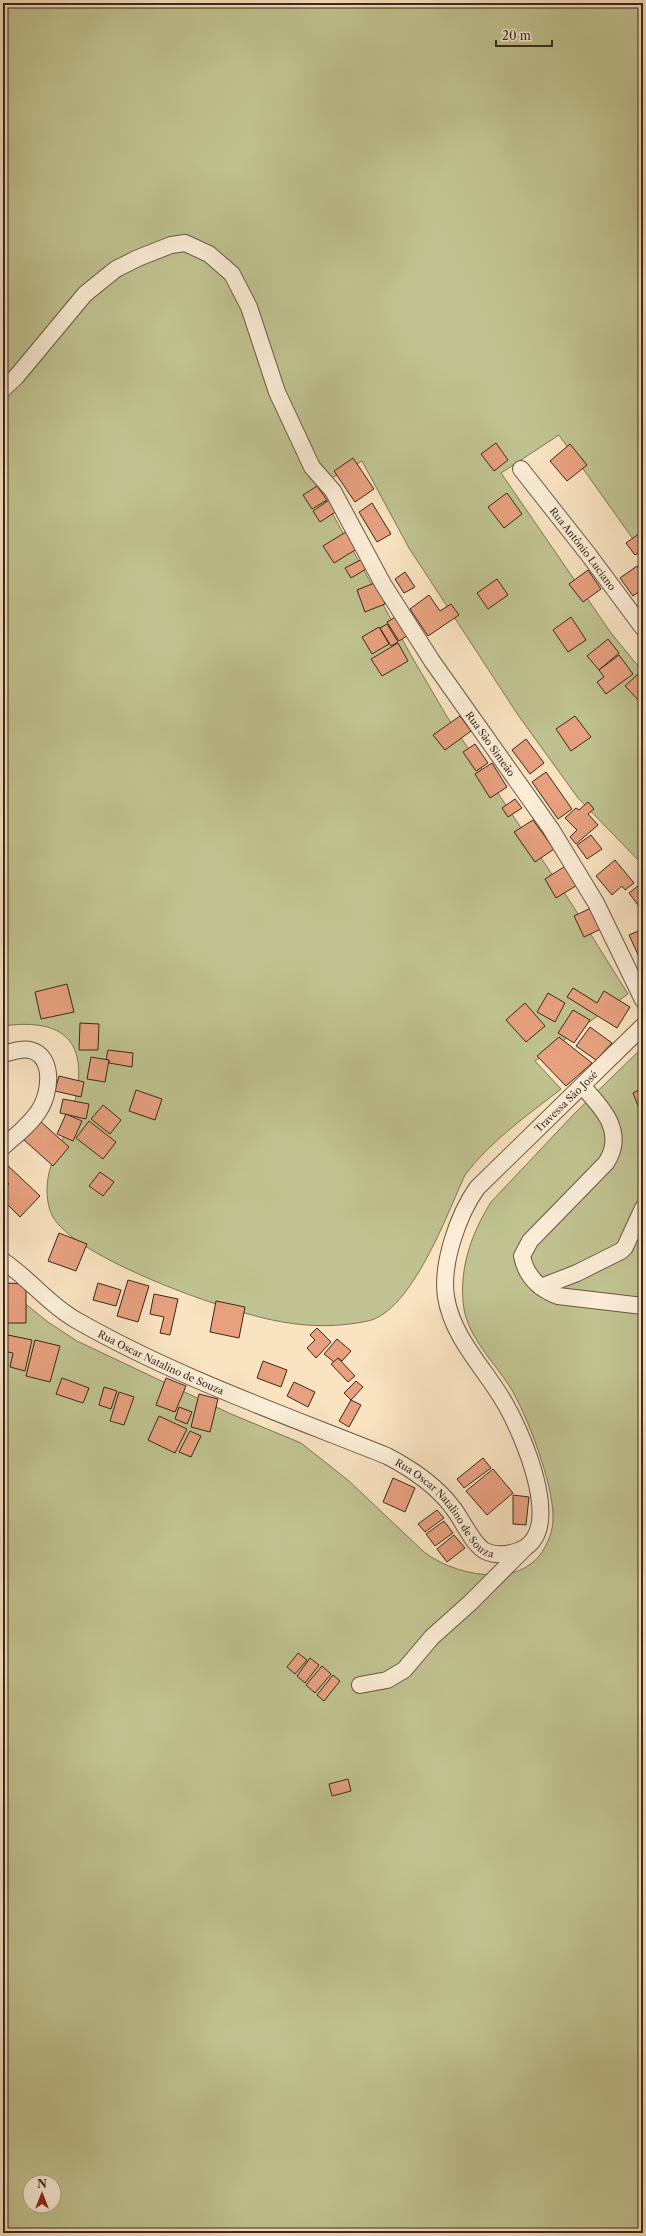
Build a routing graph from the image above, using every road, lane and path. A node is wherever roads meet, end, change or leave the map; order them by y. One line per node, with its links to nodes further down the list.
1 (3, 389): 4 (street, Rua São Simeão)
2 (521, 469): 3 (street, Rua Antônio Luciano)
3 (643, 628)
4 (643, 1000)
5 (643, 1026): 7 (street, Travessa São José)
6 (3, 1054): 8 (street)
7 (582, 1086): 11 (street); 13 (street, Travessa São José)
8 (3, 1147)
9 (643, 1208): 11 (street)
10 (3, 1261): 13 (street, Rua Oscar Natalino de Souza)
11 (541, 1287): 12 (street)
12 (643, 1306)
13 (524, 1548): 14 (street)
14 (360, 1685)

